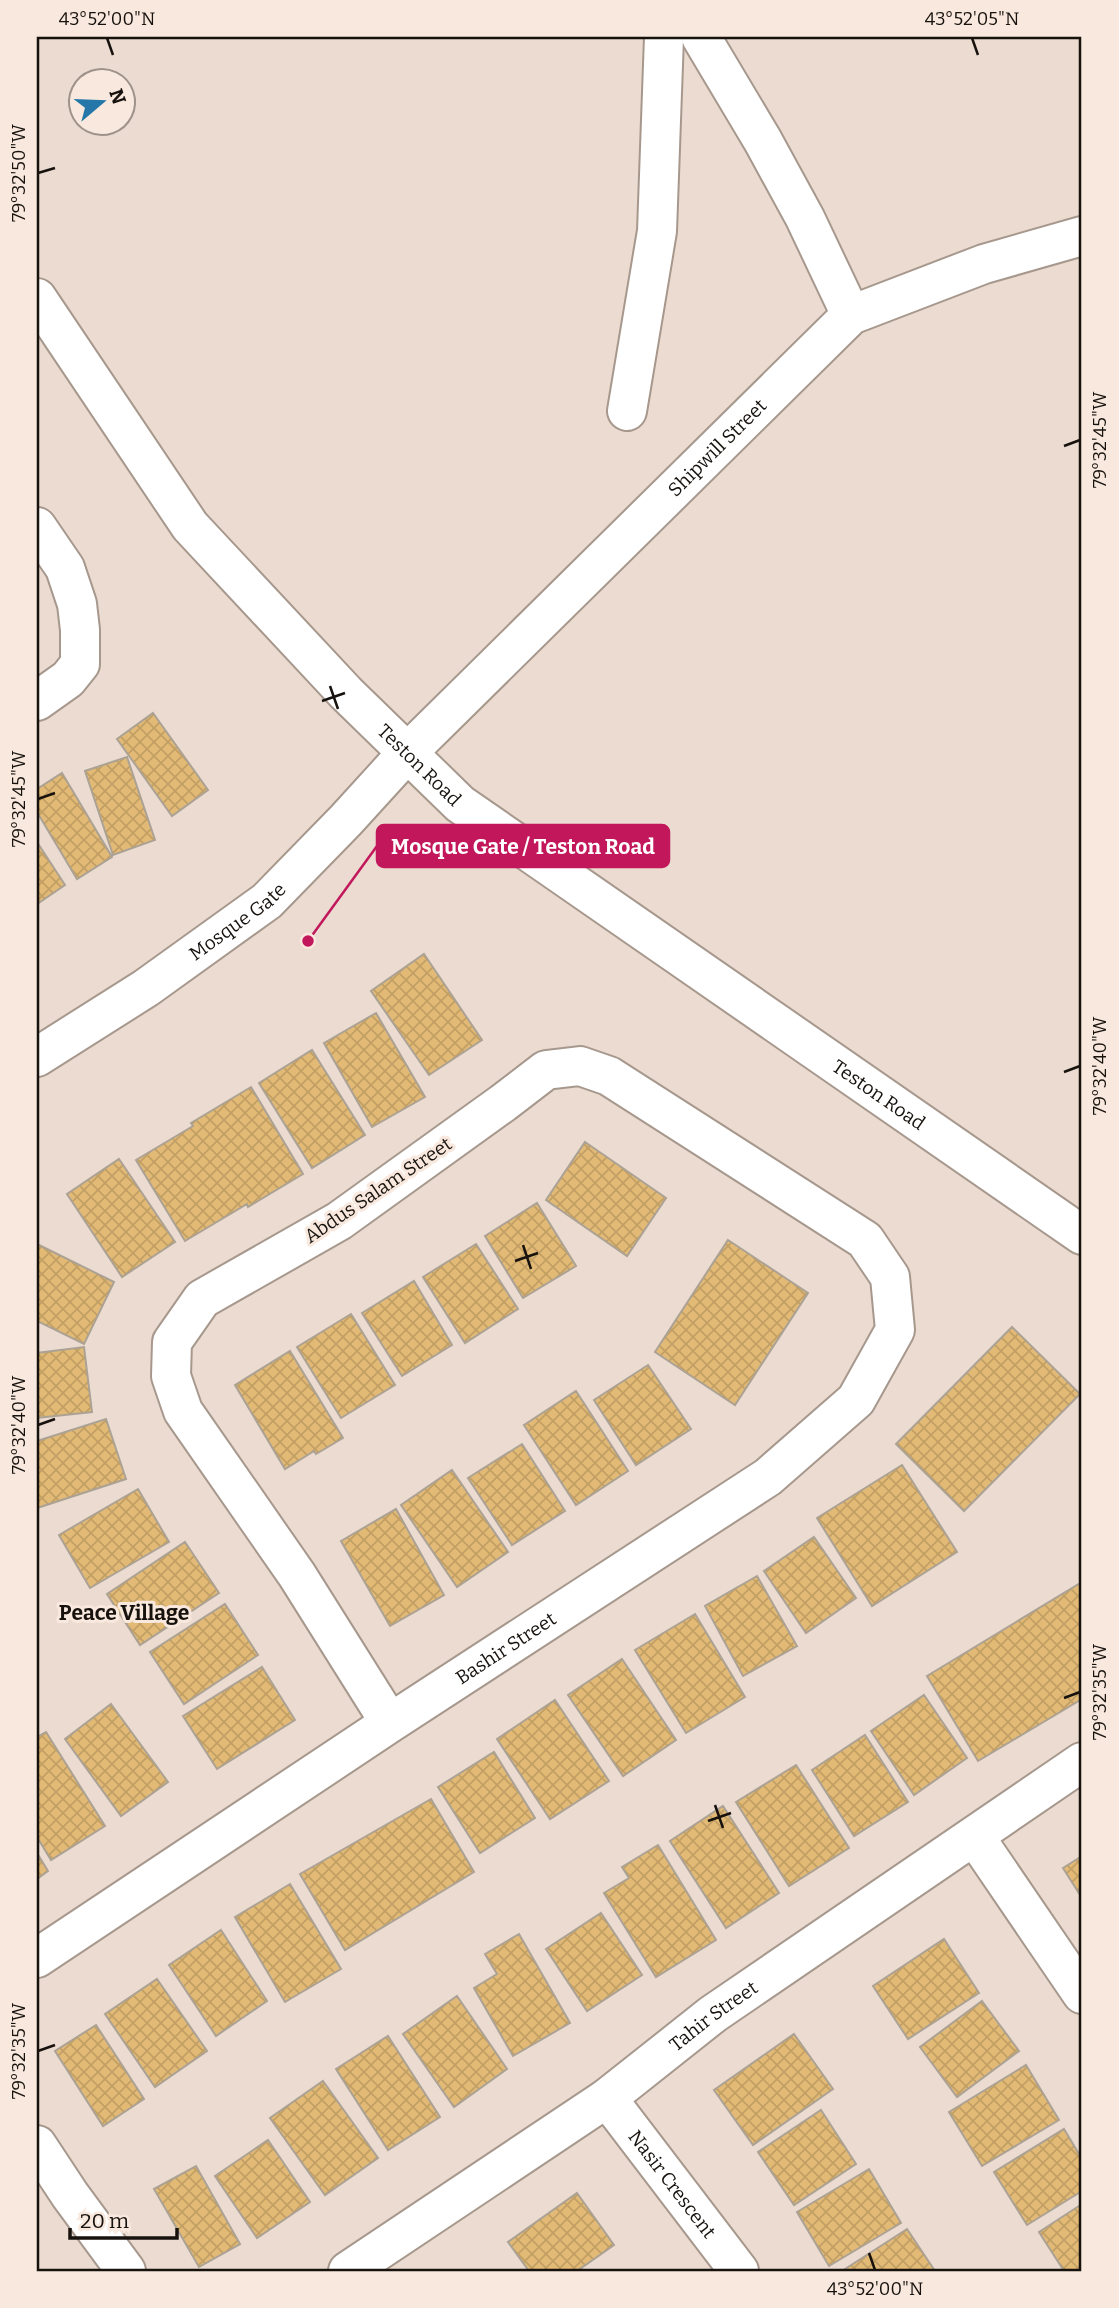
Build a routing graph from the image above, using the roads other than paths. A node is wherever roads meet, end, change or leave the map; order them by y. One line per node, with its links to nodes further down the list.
1 (664, 37): 6 (street)
2 (701, 37): 5 (street)
3 (1082, 236): 5 (street, Shipwill Street)
4 (37, 298): 9 (street, Teston Road)
5 (851, 315): 9 (street, Shipwill Street)
6 (627, 411)
7 (37, 527): 8 (street)
8 (37, 701)
9 (407, 752): 10 (street, Mosque Gate); 11 (street, Teston Road)
10 (37, 1057)
11 (1082, 1236)
12 (890, 1277): 13 (street, Bashir Street); 13 (street, Abdus Salam Street)
13 (390, 1723): 16 (street, Bashir Street)
14 (1082, 1762): 15 (street, Tahir Street)
15 (975, 1837): 17 (street); 18 (street, Tahir Street)
16 (37, 1958)
17 (1082, 1994)
18 (607, 2098): 21 (street, Tahir Street); 22 (street, Nasir Crescent)
19 (37, 2145): 20 (street)
20 (126, 2271)
21 (348, 2271)
22 (738, 2271)

